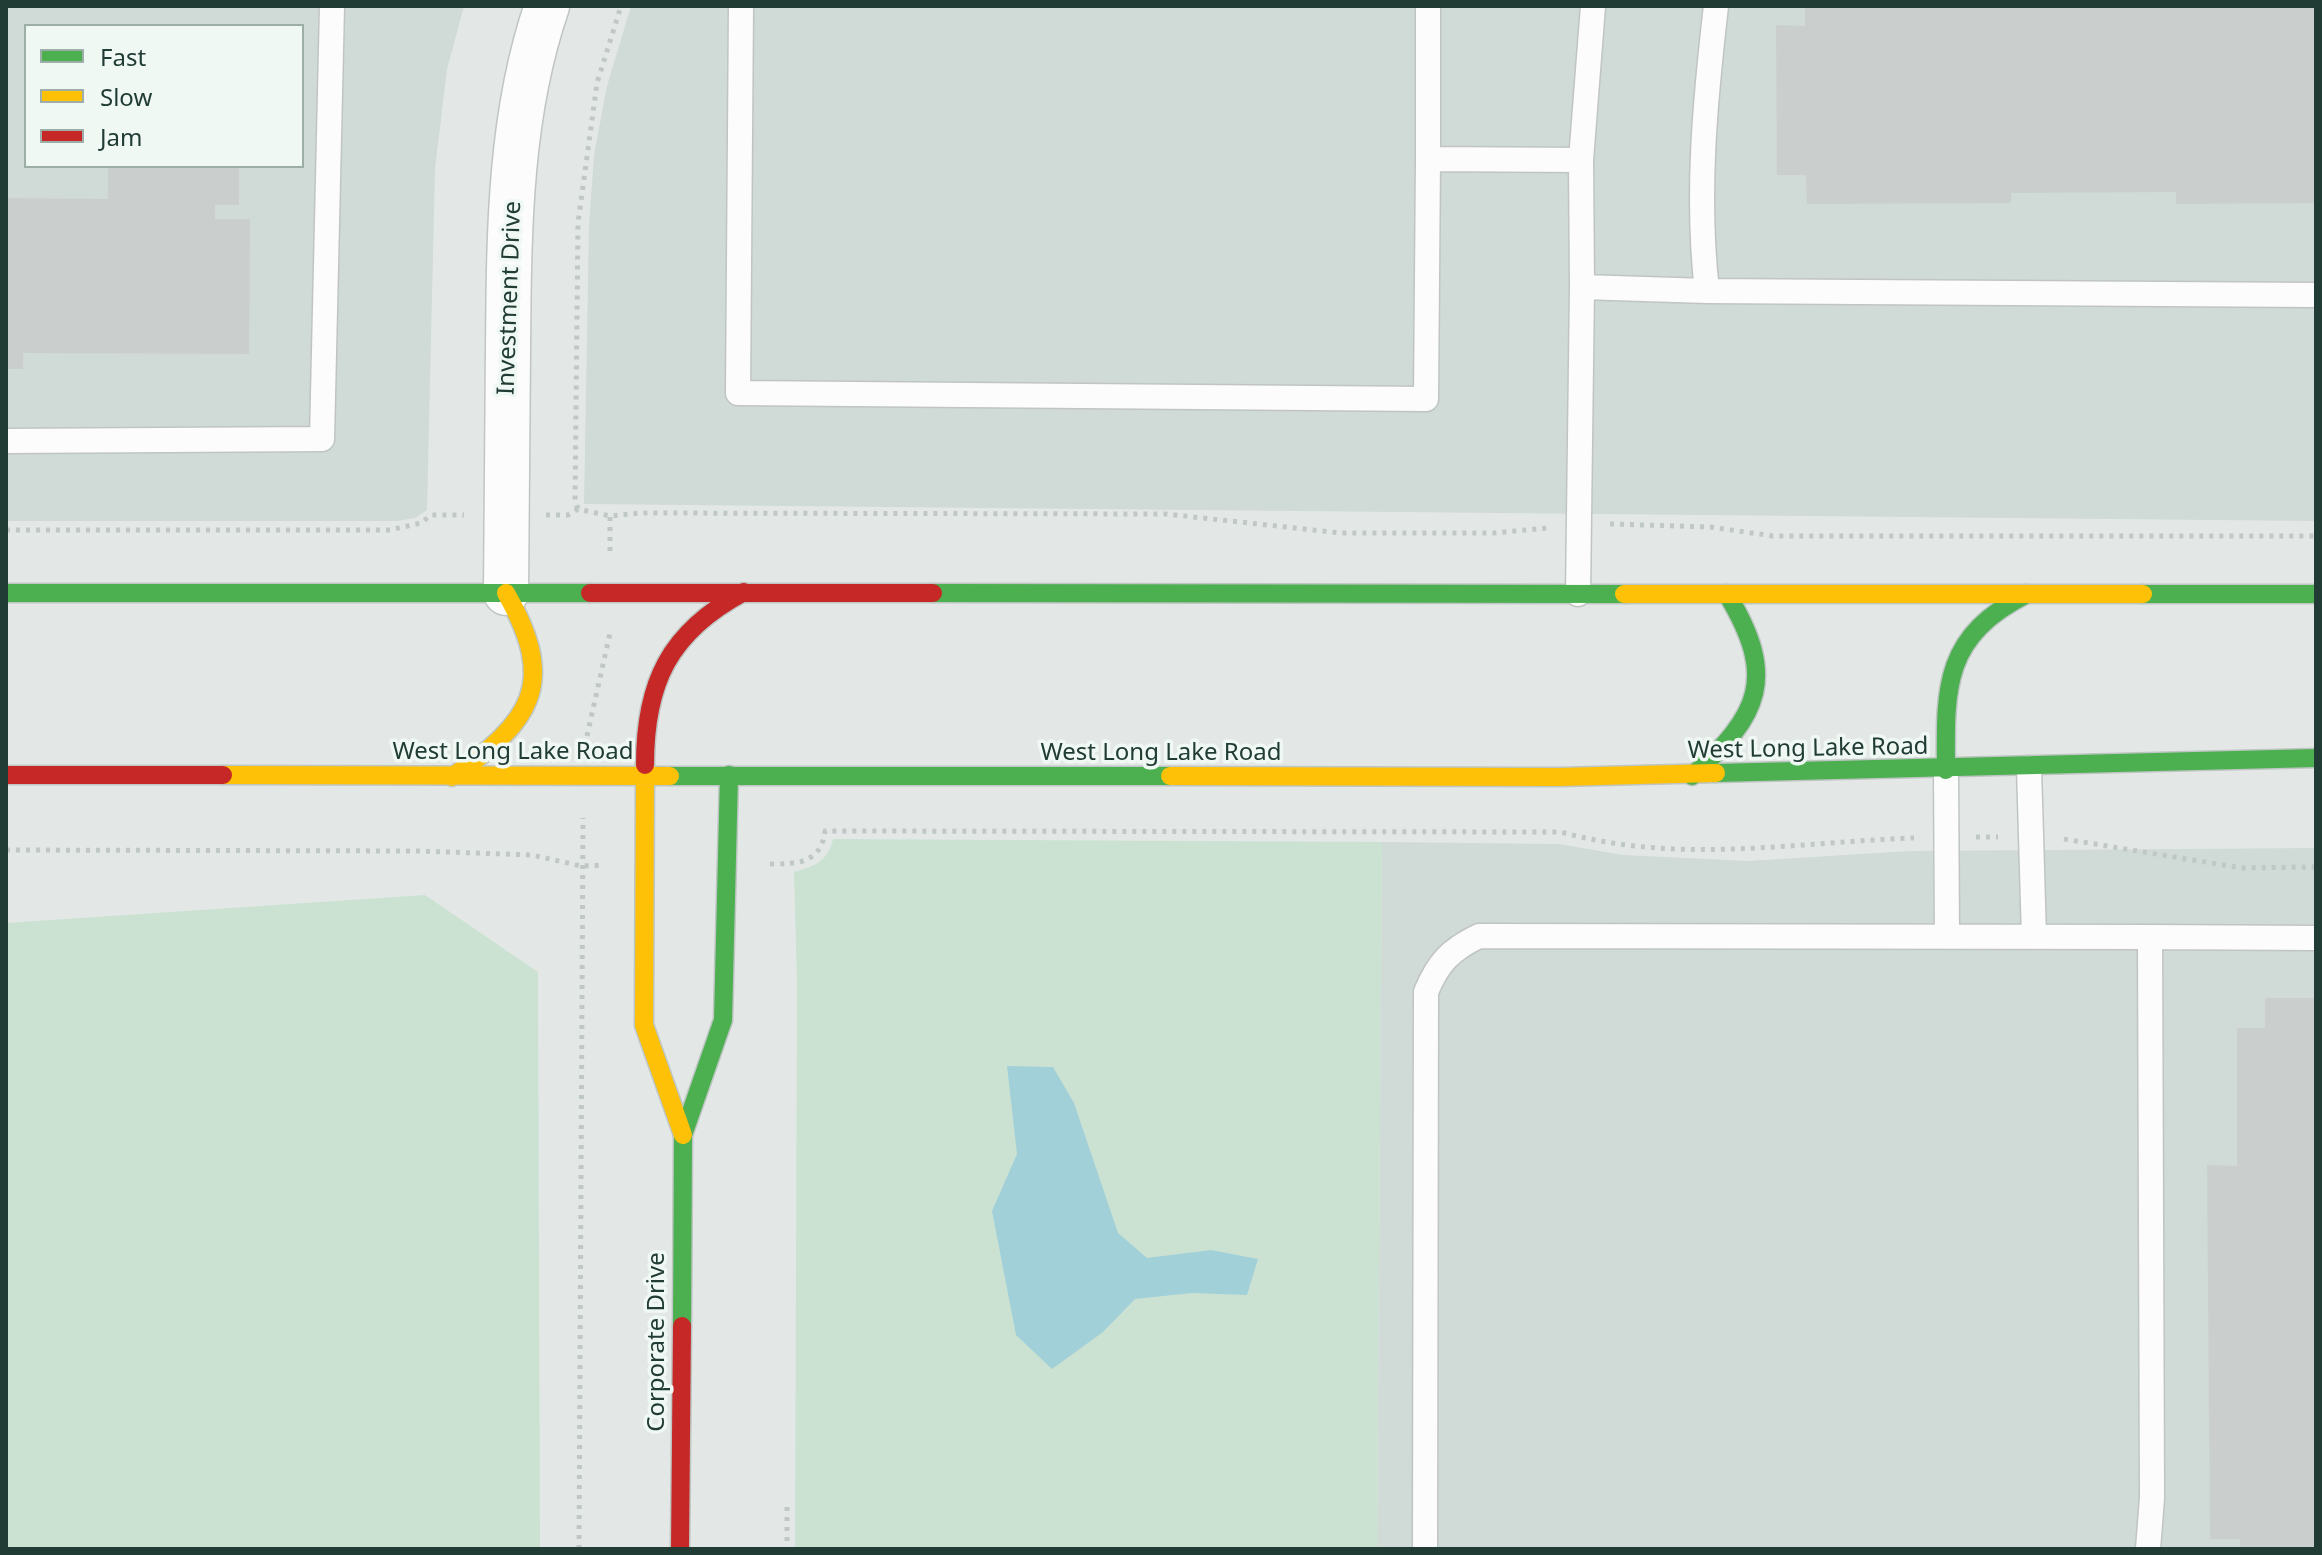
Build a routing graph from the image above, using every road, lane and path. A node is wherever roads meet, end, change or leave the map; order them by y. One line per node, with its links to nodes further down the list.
1 (332, 6): 13 (lane)
2 (621, 6): 14 (path)
3 (741, 6): 8 (lane)
4 (1428, 6): 8 (lane)
5 (1593, 6): 9 (lane)
6 (1716, 6): 11 (lane)
7 (539, 8): 24 (street, Investment Drive)
8 (1428, 159): 9 (lane)
9 (1581, 160): 10 (lane)
10 (1582, 287): 11 (lane); 18 (lane)
11 (1707, 291): 12 (lane)
12 (2316, 295)
13 (6, 441)
14 (578, 509): 16 (path); 17 (path)
15 (449, 515): 19 (path)
16 (568, 515)
17 (610, 516): 18 (path); 20 (path)
18 (1579, 525): 21 (path); 25 (lane)
19 (6, 530)
20 (610, 536)
21 (2316, 536)
22 (744, 592): 24 (main road); 25 (main road); 36 (main road, Corporate Drive)
23 (6, 593): 24 (main road)
24 (506, 593): 38 (main road)
25 (1578, 594): 26 (main road)
26 (1727, 594): 27 (main road); 37 (main road)
27 (2029, 594): 28 (main road); 33 (main road)
28 (2316, 594)
29 (611, 630): 30 (path)
30 (586, 741)
31 (2316, 758): 32 (main road, West Long Lake Road)
32 (2029, 768): 33 (main road, West Long Lake Road); 50 (lane)
33 (1946, 770): 37 (main road, West Long Lake Road); 49 (lane)
34 (6, 775): 38 (main road, West Long Lake Road)
35 (729, 775): 36 (main road, West Long Lake Road); 37 (main road, West Long Lake Road); 53 (main road, Corporate Drive)
36 (643, 776): 38 (main road, West Long Lake Road); 53 (main road, Corporate Drive)
37 (1692, 776)
38 (452, 777)
39 (1973, 837): 40 (path)
40 (2006, 837)
41 (1917, 838): 45 (path)
42 (2057, 838): 48 (path)
43 (582, 842): 47 (path)
44 (6, 850): 47 (path)
45 (765, 864)
46 (607, 865): 47 (path)
47 (581, 866): 55 (path)
48 (2316, 867)
49 (1947, 936): 50 (lane); 58 (lane)
50 (2034, 937): 51 (lane)
51 (2150, 937): 52 (lane); 59 (lane)
52 (2316, 938)
53 (683, 1135): 56 (main road, Corporate Drive)
54 (787, 1507): 57 (path)
55 (579, 1549)
56 (680, 1549)
57 (787, 1549)
58 (1425, 1549)
59 (2148, 1549)

